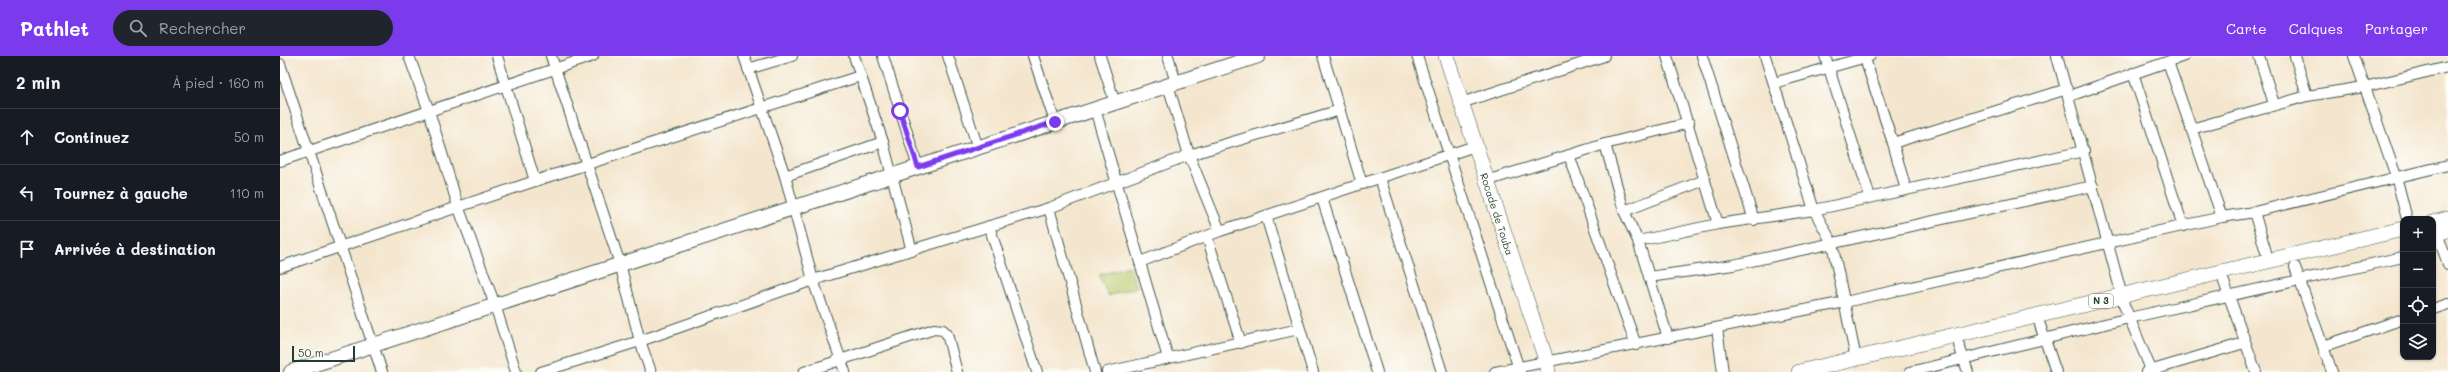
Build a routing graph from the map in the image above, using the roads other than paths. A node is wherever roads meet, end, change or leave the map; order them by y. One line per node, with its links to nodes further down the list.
1 (409, 56): 49 (street)
2 (497, 56): 39 (street)
3 (551, 56): 33 (street)
4 (593, 56): 33 (street)
5 (744, 56): 34 (street)
6 (792, 56): 34 (street)
7 (854, 56): 36 (street)
8 (882, 56): 66 (street)
9 (948, 56): 57 (street)
10 (1033, 56): 50 (street)
11 (1100, 56): 43 (street)
12 (1168, 56): 38 (street)
13 (1258, 56): 28 (street)
14 (1323, 56): 48 (street)
15 (1417, 56): 62 (street)
16 (1446, 56): 44 (main road, Rocade de Touba)
17 (1604, 56): 44 (street)
18 (1667, 56): 51 (street)
19 (1702, 56): 90 (street)
20 (1765, 56): 37 (street)
21 (1825, 56): 31 (street)
22 (2057, 56): 41 (street)
23 (2184, 56): 29 (street)
24 (2259, 56): 45 (street)
25 (2295, 56): 42 (street)
26 (2354, 56): 40 (street)
27 (1866, 57): 31 (street); 54 (street)
28 (1240, 59): 38 (street)
29 (2168, 62): 35 (street); 52 (street)
30 (280, 64): 59 (street)
31 (1829, 67): 37 (street); 78 (street)
32 (2448, 67): 40 (street)
33 (556, 69): 39 (street); 64 (street)
34 (748, 69): 46 (street)
35 (2133, 74): 41 (street); 93 (street)
36 (860, 76): 46 (street); 53 (street)
37 (1774, 83): 83 (street)
38 (1172, 84): 43 (street); 60 (street)
39 (506, 85): 49 (street); 72 (street)
40 (2364, 86): 42 (street); 69 (street)
41 (2068, 92): 54 (street); 58 (street)
42 (2307, 96): 45 (street)
43 (1115, 103): 47 (street)
44 (1461, 103): 56 (main road, Rocade de Touba)
45 (2274, 104): 52 (street)
46 (761, 108): 64 (street); 68 (street)
47 (1095, 109): 50 (street); 74 (street)
48 (1340, 110): 60 (street); 75 (street)
49 (429, 111): 59 (street); 80 (street)
50 (1055, 122): 57 (street)
51 (1689, 124): 55 (street); 71 (street)
52 (2191, 129): 88 (street)
53 (883, 142): 67 (street); 68 (street)
54 (1893, 143): 77 (street)
55 (1605, 144): 61 (street); 84 (street)
56 (1475, 146): 62 (street); 73 (main road, Rocade de Touba)
57 (978, 148): 66 (street)
58 (2084, 151): 76 (street); 77 (street)
59 (309, 152): 63 (street); 102 (street)
60 (1189, 155): 74 (street); 96 (street)
61 (1569, 155): 73 (street); 130 (street)
62 (1448, 156): 70 (street); 138 (street)
63 (280, 162)
64 (588, 164): 72 (street); 108 (street)
65 (2448, 164): 69 (street)
66 (918, 167): 67 (street)
67 (892, 175): 81 (street); 104 (street)
68 (785, 176): 81 (street)
69 (2396, 176): 85 (street); 87 (street)
70 (1380, 178): 75 (street); 153 (street)
71 (1705, 180): 84 (street); 91 (street)
72 (535, 181): 80 (street)
73 (1486, 181): 137 (main road, Rocade de Touba)
74 (1116, 183): 82 (street); 106 (street)
75 (1362, 184): 79 (street)
76 (2093, 186): 100 (street); 101 (street)
77 (1906, 190): 78 (street)
78 (1870, 197): 83 (street)
79 (1322, 198): 86 (street); 152 (street)
80 (458, 206): 102 (street); 118 (street)
81 (794, 206): 108 (street); 113 (street)
82 (1049, 208): 92 (street); 150 (street)
83 (1814, 210): 90 (street); 100 (street)
84 (1624, 211): 98 (street)
85 (2254, 212): 88 (street); 107 (street)
86 (1266, 216): 96 (street); 123 (street)
87 (2406, 216)
88 (2222, 217): 93 (street)
89 (2448, 219): 95 (main road)
90 (1754, 220): 91 (street)
91 (1718, 224): 98 (street)
92 (989, 226): 104 (street); 149 (street)
93 (2183, 226): 101 (street)
94 (2400, 230): 107 (main road, N 3)
95 (2438, 230): 103 (street)
96 (1220, 231): 97 (street)
97 (1207, 237): 106 (street); 127 (street)
98 (1638, 241): 112 (street)
99 (2400, 241): 111 (main road, N 3)
100 (1832, 243): 112 (street); 116 (street)
101 (2108, 244): 116 (street); 119 (street)
102 (341, 248): 110 (street); 129 (street)
103 (2441, 248): 109 (street)
104 (912, 251): 113 (street)
105 (2400, 257): 111 (street)
106 (1140, 262): 133 (street)
107 (2270, 262): 119 (main road, N 3)
108 (620, 264): 118 (street); 126 (street)
109 (2448, 264)
110 (280, 267)
111 (2297, 274): 114 (main road, N 3); 115 (street); 132 (street)
112 (1649, 277): 125 (street)
113 (813, 280): 126 (street); 134 (street)
114 (2224, 282): 115 (street); 119 (main road, N 3)
115 (2228, 296): 119 (street); 128 (street)
116 (1845, 302): 122 (street); 135 (street)
117 (2448, 304): 120 (street)
118 (495, 305): 129 (street); 143 (street)
119 (2125, 306): 124 (main road, N 3); 135 (main road, N 3); 140 (street)
120 (2436, 308)
121 (2400, 320): 132 (street)
122 (1717, 328): 125 (street); 155 (street)
123 (1299, 329): 127 (street); 151 (street)
124 (2043, 331): 131 (main road, N 3); 136 (street); 160 (street)
125 (1668, 338): 130 (street)
126 (640, 341): 144 (street); 145 (street)
127 (1241, 343): 133 (street)
128 (2244, 343): 140 (street); 161 (street)
129 (373, 345): 141 (street); 142 (street)
130 (1636, 345): 137 (street)
131 (1959, 345): 136 (street); 157 (main road, N 3)
132 (2324, 346): 162 (street)
133 (1168, 358): 139 (street)
134 (841, 359): 146 (street); 147 (street); 148 (street)
135 (1856, 359): 156 (main road, N 3)
136 (1964, 359): 158 (street); 159 (street)
137 (1547, 366): 138 (street)
138 (1519, 369): 154 (street)
139 (1113, 371)
140 (2150, 371)
141 (291, 372)
142 (382, 372)
143 (516, 372)
144 (541, 372)
145 (651, 372)
146 (804, 372)
147 (845, 372)
148 (957, 372)
149 (1037, 372)
150 (1095, 372)
151 (1313, 372)
152 (1377, 372)
153 (1442, 372)
154 (1495, 372)
155 (1723, 372)
156 (1799, 372)
157 (1845, 372)
158 (1910, 372)
159 (1968, 372)
160 (2056, 372)
161 (2256, 372)
162 (2332, 372)

